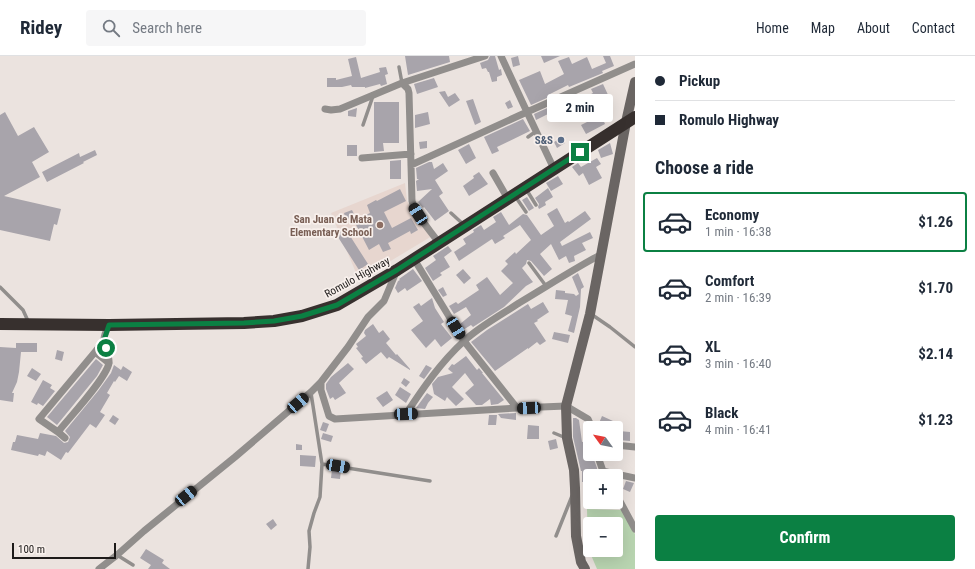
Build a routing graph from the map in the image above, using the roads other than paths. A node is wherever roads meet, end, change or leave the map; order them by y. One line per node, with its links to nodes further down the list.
1 (485, 56): 6 (street)
2 (501, 56): 9 (street)
3 (635, 64): 9 (street)
4 (400, 67): 6 (lane)
5 (635, 82): 10 (street)
6 (402, 83): 7 (street); 14 (street)
7 (374, 95): 8 (street); 11 (lane)
8 (325, 109)
9 (527, 112): 12 (street); 16 (street)
10 (630, 120): 17 (highway, Romulo Highway); 26 (street)
11 (364, 125)
12 (535, 132): 13 (lane); 17 (street)
13 (528, 137)
14 (411, 154): 15 (street); 16 (street)
15 (362, 158)
16 (411, 165): 25 (street)
17 (554, 169): 19 (highway, Romulo Highway)
18 (493, 174): 20 (street)
19 (525, 188): 20 (highway, Romulo Highway); 21 (lane)
20 (511, 197): 22 (lane); 24 (highway, Romulo Highway)
21 (536, 205)
22 (526, 212)
23 (450, 214): 24 (lane)
24 (466, 226): 25 (highway, Romulo Highway)
25 (439, 243): 27 (highway, Romulo Highway)
26 (600, 255): 30 (street); 32 (street)
27 (414, 259): 29 (highway, Romulo Highway); 37 (street)
28 (529, 263): 30 (lane)
29 (397, 270): 35 (highway, Romulo Highway); 41 (street)
30 (546, 286): 37 (street)
31 (0, 287): 34 (lane)
32 (590, 314): 38 (lane); 43 (street)
33 (0, 324): 34 (highway, Romulo Highway)
34 (30, 324): 35 (highway, Romulo Highway)
35 (109, 325): 36 (street)
36 (104, 340): 39 (street); 40 (street)
37 (464, 340): 44 (street); 45 (street)
38 (635, 347)
39 (95, 352): 40 (street); 48 (street)
40 (109, 363): 48 (street)
41 (321, 382): 42 (street); 45 (street)
42 (311, 392): 53 (lane); 61 (street)
43 (566, 406): 44 (street); 46 (street); 50 (street)
44 (517, 408): 45 (street)
45 (406, 414)
46 (589, 421)
47 (554, 433): 50 (lane)
48 (55, 434): 49 (street)
49 (66, 438)
50 (567, 438): 57 (street)
51 (623, 446): 52 (street)
52 (635, 447)
53 (322, 464): 56 (lane); 64 (lane)
54 (623, 476): 55 (street)
55 (635, 478)
56 (430, 481)
57 (575, 488): 60 (lane); 65 (street)
58 (623, 507): 59 (street)
59 (635, 529)
60 (556, 536)
61 (117, 555): 62 (lane); 63 (street)
62 (133, 565)
63 (99, 569)
64 (308, 569)
65 (585, 569)

